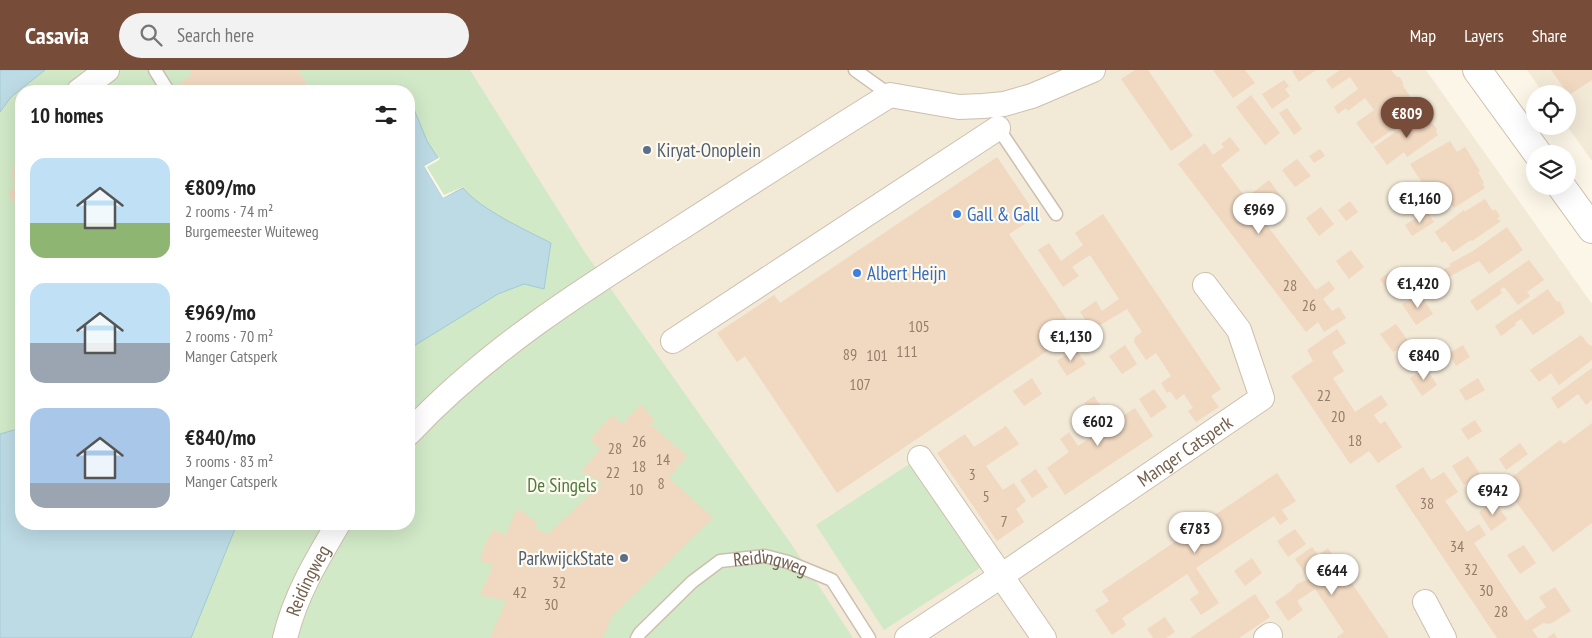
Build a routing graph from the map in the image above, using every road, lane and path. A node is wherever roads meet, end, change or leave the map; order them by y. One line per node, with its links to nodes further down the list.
1 (107, 70): 6 (street)
2 (155, 70): 7 (lane)
3 (855, 70): 8 (lane)
4 (1093, 70): 9 (street)
5 (1477, 70): 11 (street)
6 (88, 85)
7 (164, 85)
8 (890, 95): 9 (street); 17 (street)
9 (984, 106): 10 (lane)
10 (998, 128): 13 (lane); 16 (street)
11 (1531, 145)
12 (1567, 195): 14 (street)
13 (1056, 214)
14 (1592, 229)
15 (1205, 285): 20 (street, Manger Catsperk)
16 (673, 341)
17 (415, 427)
18 (920, 458): 20 (street)
19 (335, 530): 22 (street, Reidingweg)
20 (1001, 576): 25 (street, Manger Catsperk); 26 (street)
21 (1425, 602): 27 (street)
22 (284, 638)
23 (637, 638): 24 (lane, Reidingweg)
24 (869, 638)
25 (907, 638)
26 (1044, 638)
27 (1444, 638)

